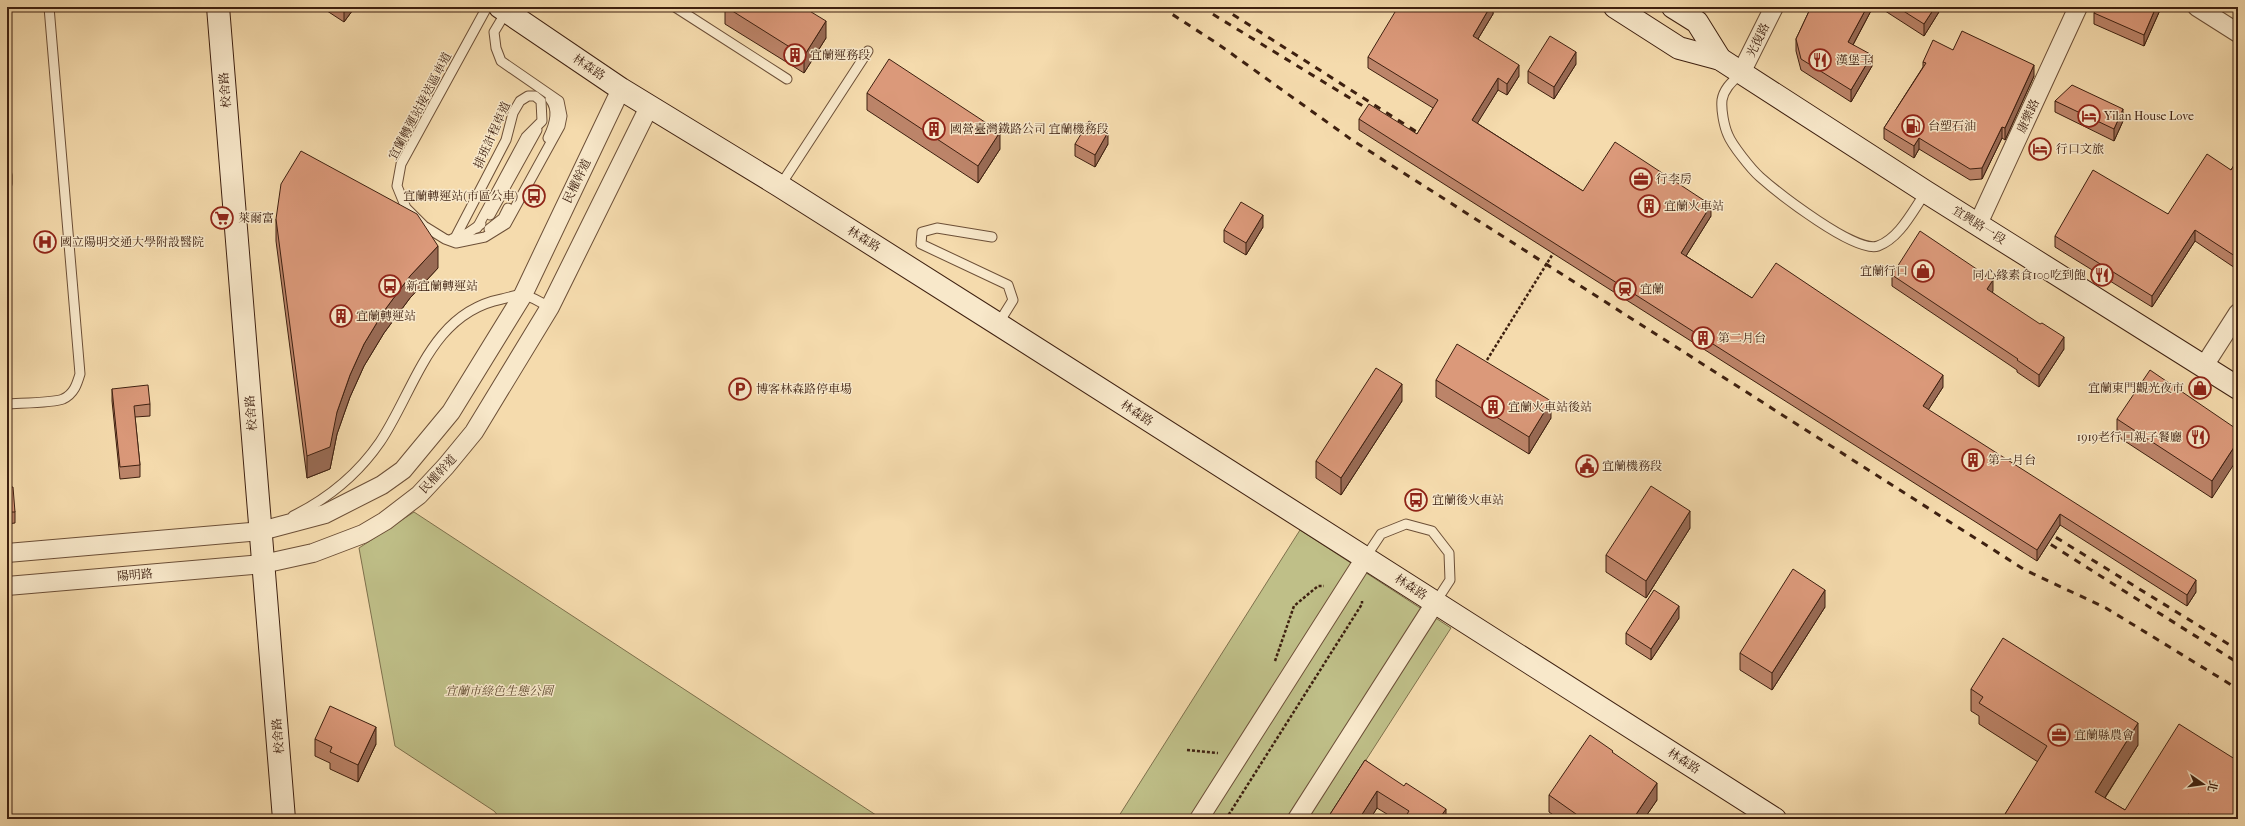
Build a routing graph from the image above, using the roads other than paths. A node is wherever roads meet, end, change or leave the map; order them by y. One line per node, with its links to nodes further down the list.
1 (49, 7): 32 (lane)
2 (218, 7): 33 (street, 校舍路)
3 (675, 7): 14 (lane)
4 (1615, 7): 12 (street, 宜興路一段)
5 (1673, 7): 12 (street, 宜興路一段)
6 (1774, 7): 13 (street, 光復路)
7 (2078, 7): 23 (street, 康樂路)
8 (2197, 7): 10 (street)
9 (498, 8): 15 (lane); 16 (street, 林森路); 25 (lane, 宜蘭轉運站接送區車道)
10 (2238, 33)
11 (868, 51): 21 (lane)
12 (1720, 59): 13 (street, 宜興路一段)
13 (1741, 73): 22 (street, 宜興路一段); 22 (lane)
14 (787, 79)
15 (542, 89): 18 (lane); 25 (lane)
16 (621, 89): 17 (street, 林森路); 26 (street, 民權幹道)
17 (649, 107): 21 (street, 林森路); 27 (street, 民權幹道)
18 (542, 120): 25 (lane); 25 (lane, 排班計程車道)
19 (7, 175): 20 (lane)
20 (7, 184)
21 (780, 186): 29 (street, 林森路)
22 (1926, 192): 23 (street, 宜興路一段)
23 (1978, 224): 30 (street, 宜興路一段)
24 (992, 237): 29 (lane)
25 (452, 240)
26 (523, 295): 27 (lane); 33 (lane); 33 (street, 民權幹道)
27 (550, 307): 36 (street, 民權幹道)
28 (2238, 313): 30 (street)
29 (998, 324): 35 (street, 林森路)
30 (2204, 366): 31 (street, 宜興路一段)
31 (2238, 388)
32 (7, 404)
33 (261, 531): 34 (street); 36 (street, 校舍路)
34 (7, 553)
35 (1365, 558): 38 (street, 林森路); 38 (lane); 40 (street)
36 (263, 564): 37 (street, 陽明路); 39 (street, 校舍路)
37 (7, 586)
38 (1435, 603): 41 (street); 42 (street, 林森路)
39 (284, 819)
40 (1199, 819)
41 (1296, 819)
42 (1774, 819)

